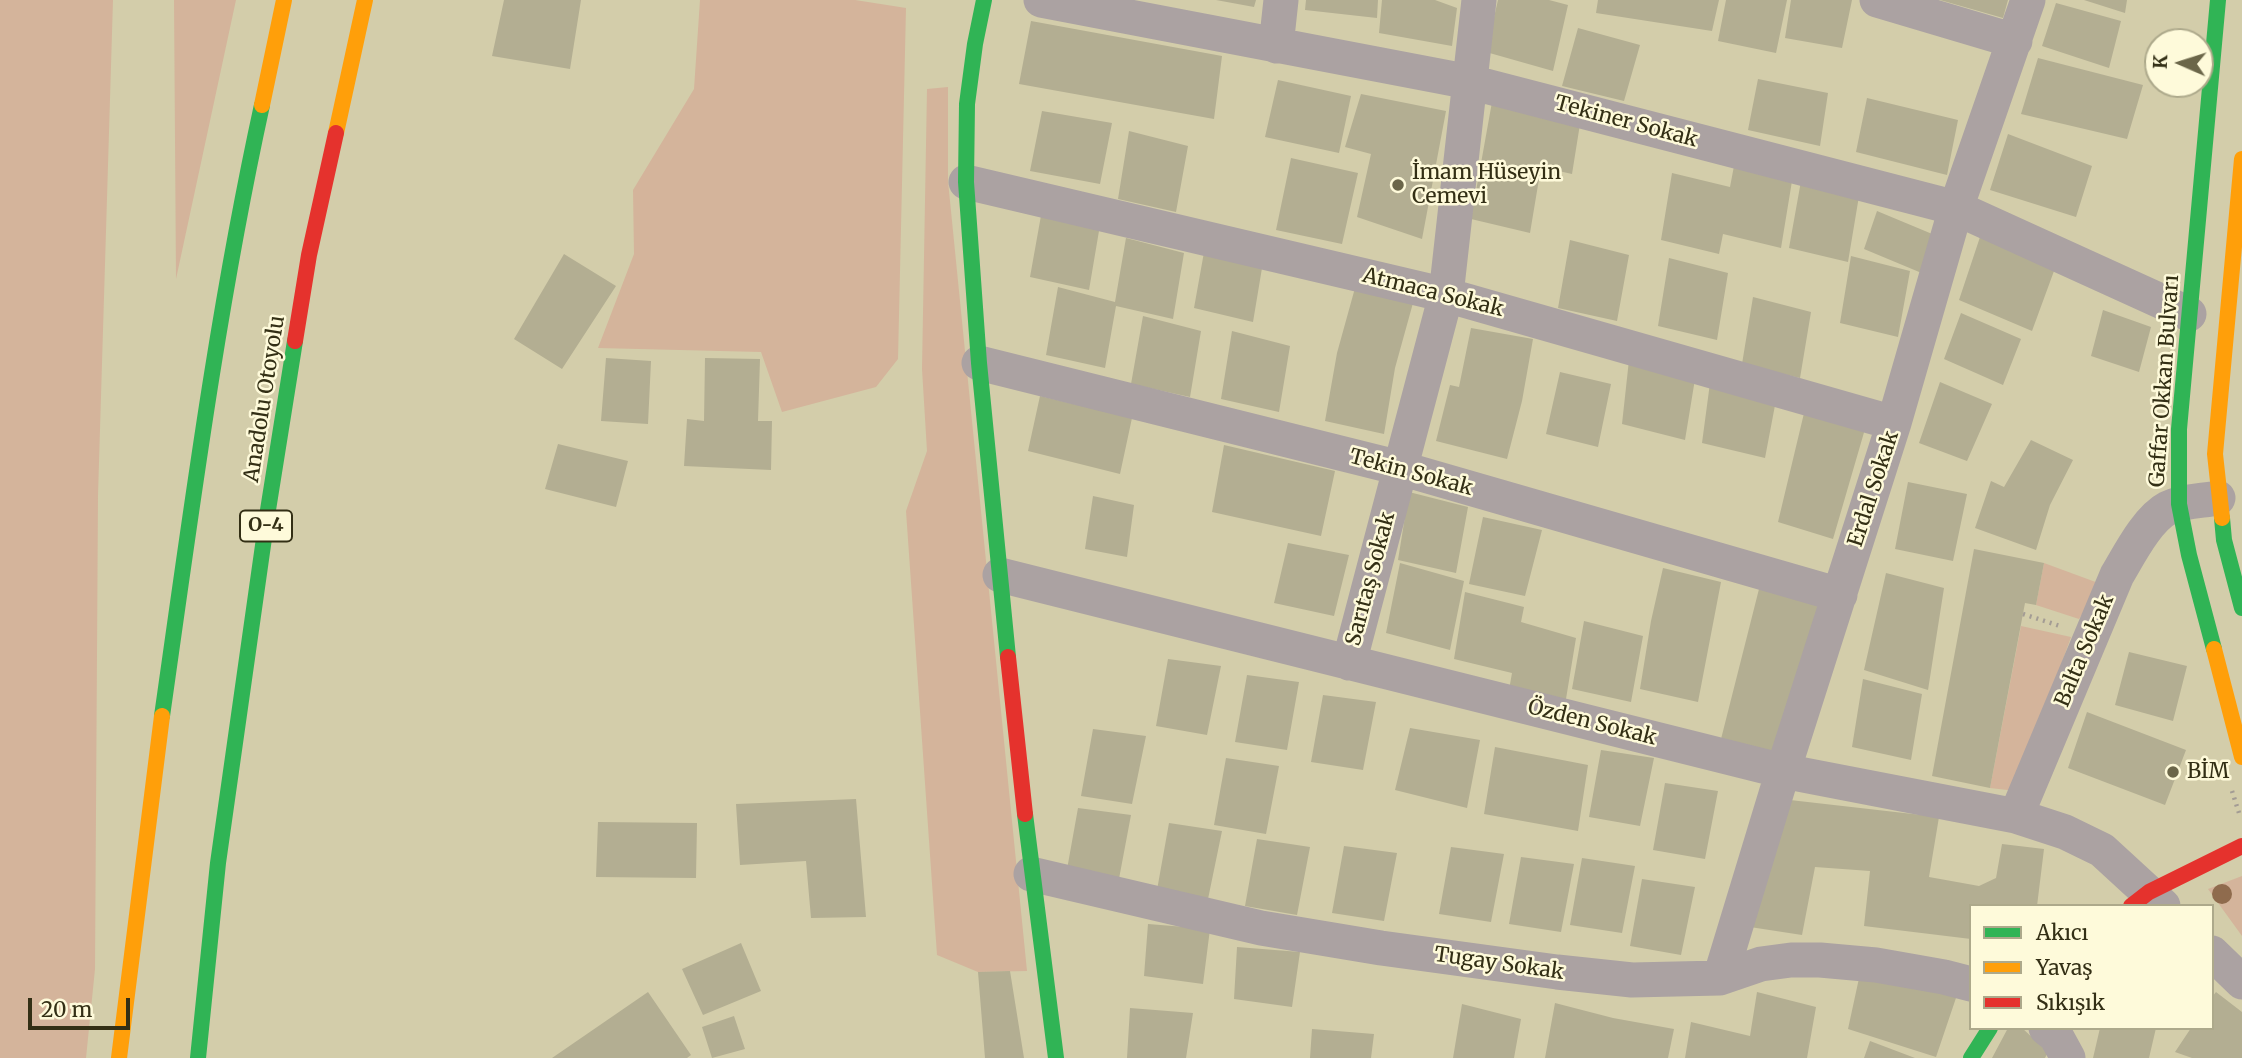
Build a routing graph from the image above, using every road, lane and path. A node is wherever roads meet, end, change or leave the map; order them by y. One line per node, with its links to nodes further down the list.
1 (284, 0): 40 (main road)
2 (365, 0): 41 (main road, Anadolu Otoyolu / O-4)
3 (984, 0): 14 (main road)
4 (1041, 0): 11 (street, Tekiner Sokak)
5 (1282, 0): 11 (street)
6 (1479, 0): 12 (street, Sarıtaş Sokak)
7 (1877, 0): 10 (street)
8 (2028, 0): 10 (street, Erdal Sokak)
9 (2218, 0): 17 (main road, Gaffar Okkan Bulvarı)
10 (2015, 41): 15 (street, Erdal Sokak)
11 (1276, 46): 12 (street, Tekiner Sokak)
12 (1470, 82): 15 (street, Tekiner Sokak); 16 (street, Sarıtaş Sokak)
13 (2242, 159): 18 (main road)
14 (966, 182): 16 (street, Atmaca Sokak); 19 (main road)
15 (1956, 208): 17 (street, Tekiner Sokak); 20 (street, Erdal Sokak)
16 (1446, 295): 20 (street, Atmaca Sokak); 21 (street, Sarıtaş Sokak)
17 (2189, 314): 23 (main road, Gaffar Okkan Bulvarı)
18 (2233, 349): 22 (main road)
19 (979, 363): 21 (street, Tekin Sokak); 24 (main road)
20 (1895, 423): 25 (street, Erdal Sokak)
21 (1400, 468): 25 (street, Tekin Sokak); 27 (street, Sarıtaş Sokak)
22 (2218, 498): 23 (street); 26 (main road)
23 (2179, 504): 28 (main road, Gaffar Okkan Bulvarı); 30 (street, Balta Sokak)
24 (1000, 575): 27 (street, Özden Sokak); 32 (main road)
25 (1840, 595): 29 (street, Erdal Sokak)
26 (2242, 608)
27 (1349, 663): 29 (street, Özden Sokak)
28 (2242, 757)
29 (1783, 771): 30 (street, Özden Sokak); 35 (street, Erdal Sokak)
30 (2016, 816): 33 (street, Özden Sokak)
31 (2242, 846): 33 (main road)
32 (1031, 874): 35 (street, Tugay Sokak); 42 (main road)
33 (2148, 901)
34 (2214, 955): 36 (street)
35 (1720, 978): 37 (street, Tugay Sokak)
36 (2242, 982)
37 (1969, 983)
38 (1989, 1030): 43 (main road)
39 (2048, 1030): 44 (street)
40 (119, 1058)
41 (198, 1058)
42 (1056, 1058)
43 (1971, 1058)
44 (2068, 1058)

